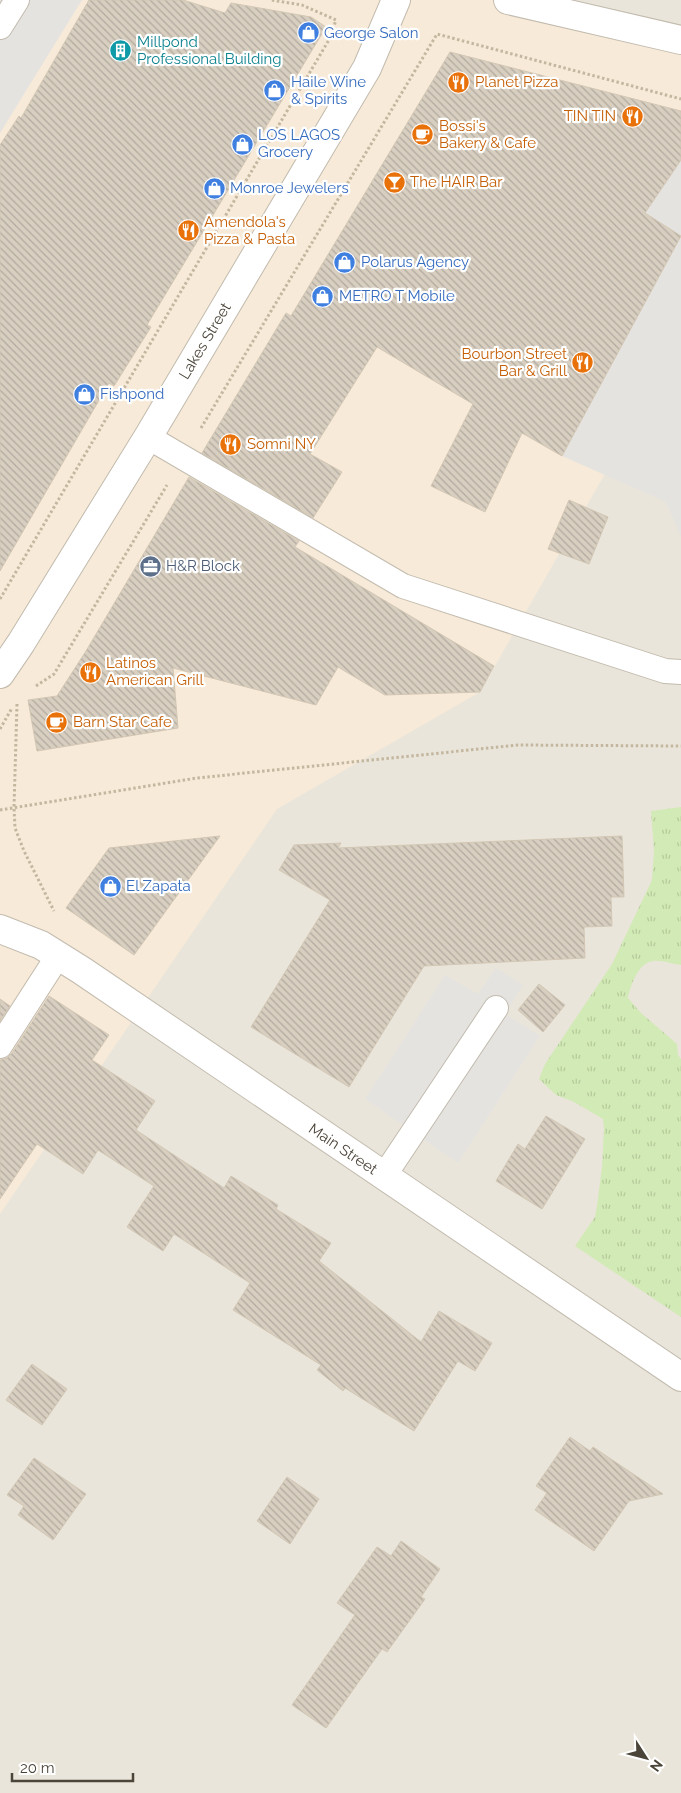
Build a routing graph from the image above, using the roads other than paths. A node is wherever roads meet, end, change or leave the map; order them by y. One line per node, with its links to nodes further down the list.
1 (17, 0): 4 (lane)
2 (396, 0): 6 (street, Lakes Street)
3 (508, 0): 5 (street)
4 (0, 27)
5 (681, 40)
6 (148, 437): 7 (lane); 8 (street, Lakes Street)
7 (681, 672)
8 (0, 674)
9 (0, 929): 10 (street, Main Street)
10 (58, 956): 12 (lane); 13 (street, Main Street)
11 (496, 1008): 13 (lane)
12 (0, 1046)
13 (384, 1176): 14 (street, Main Street)
14 (681, 1377)

